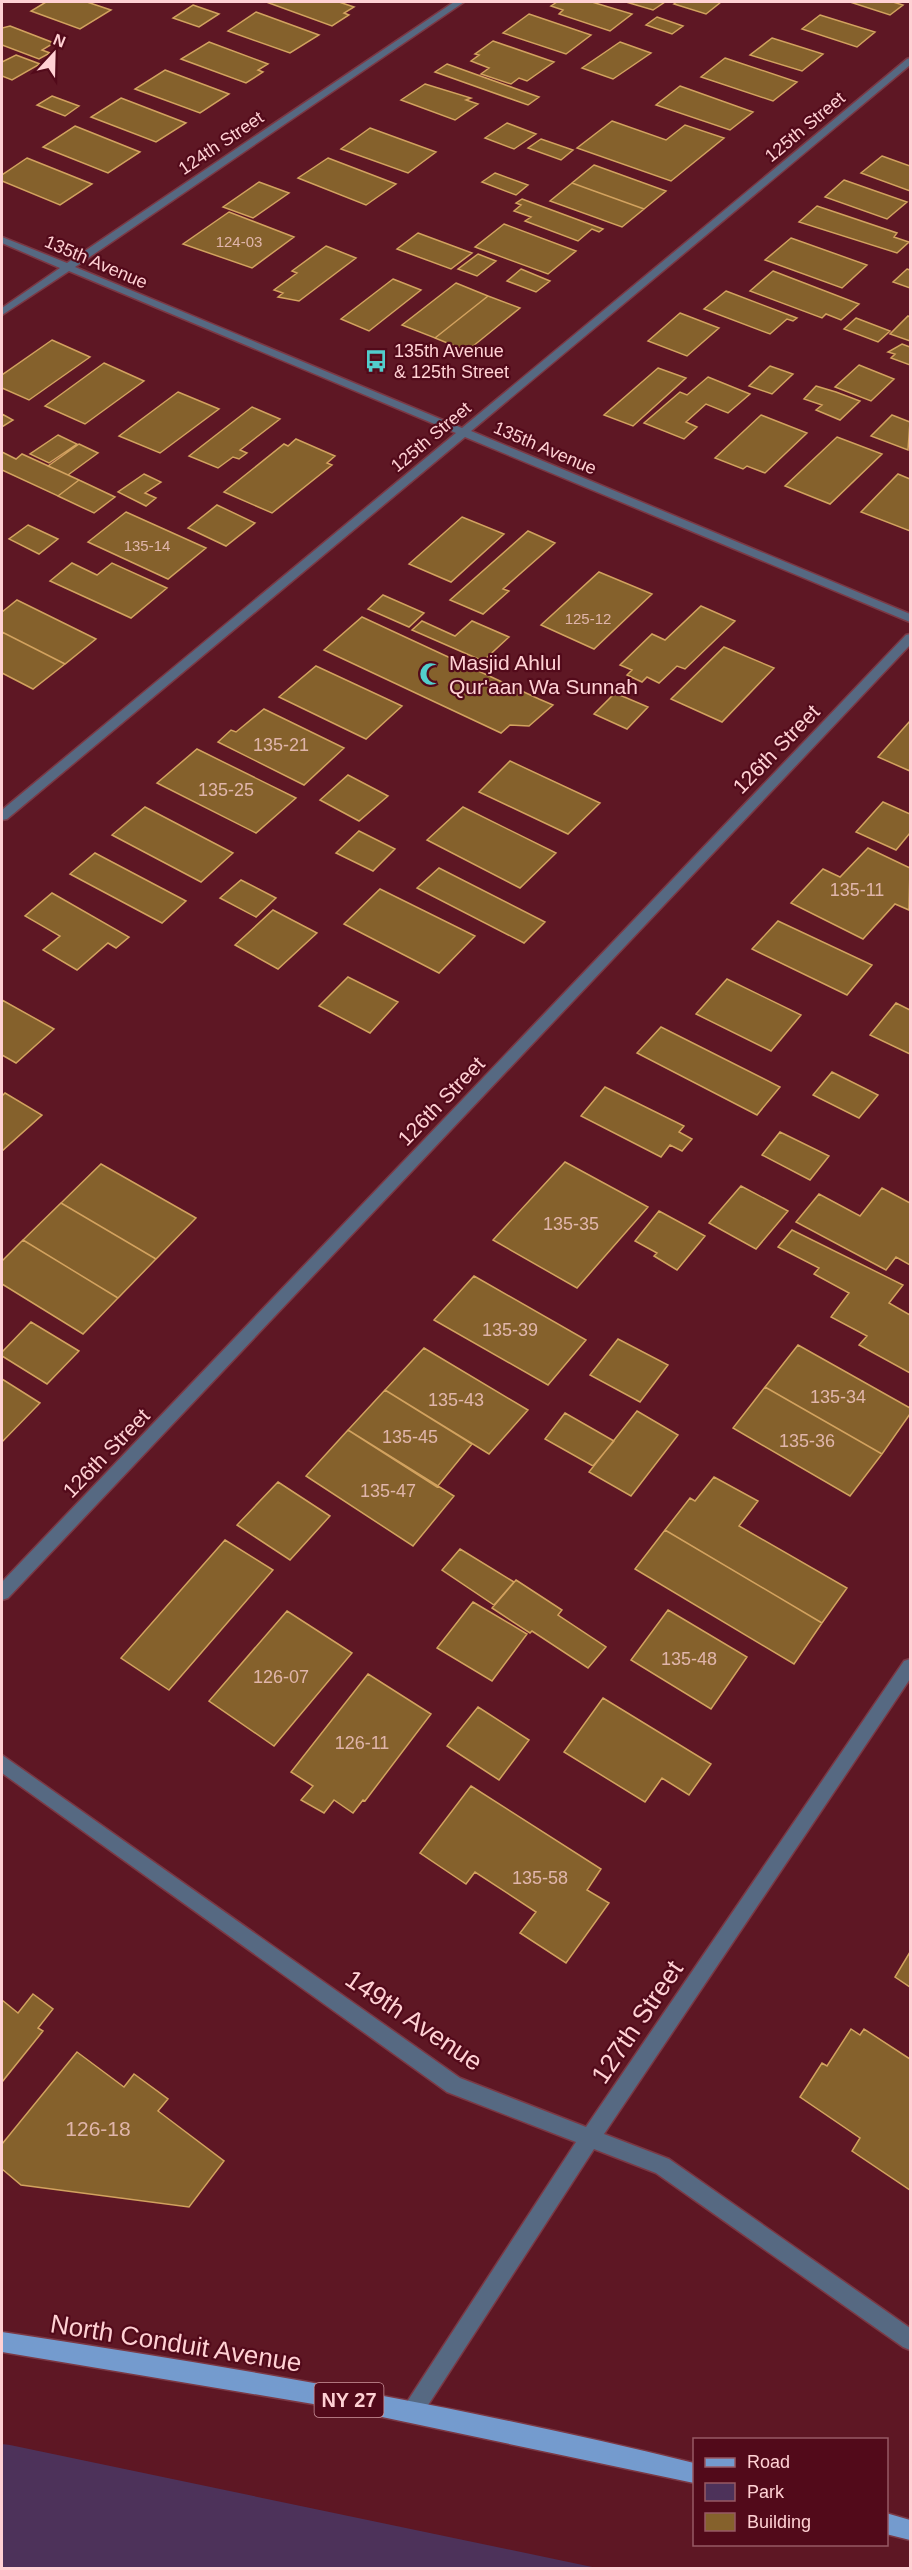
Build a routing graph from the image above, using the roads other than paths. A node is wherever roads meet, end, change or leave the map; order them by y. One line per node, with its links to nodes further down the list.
1 (459, 2): 4 (street, 124th Street)
2 (910, 61): 6 (street, 125th Street)
3 (2, 240): 4 (street, 135th Avenue)
4 (66, 268): 5 (street, 124th Street); 6 (street, 135th Avenue)
5 (2, 312)
6 (463, 432): 7 (street, 135th Avenue); 9 (street, 125th Street)
7 (910, 618)
8 (910, 638): 10 (street, 126th Street)
9 (2, 816)
10 (2, 1593)
11 (910, 1666): 13 (street, 127th Street)
12 (2, 1763): 13 (street, 149th Avenue)
13 (590, 2138): 14 (street, 149th Avenue); 16 (street, 127th Street)
14 (910, 2340)
15 (2, 2342): 16 (main road, North Conduit Avenue / NY 27)
16 (412, 2412): 17 (main road, North Conduit Avenue / NY 27)
17 (693, 2473)
18 (888, 2524): 19 (main road)
19 (910, 2530)

